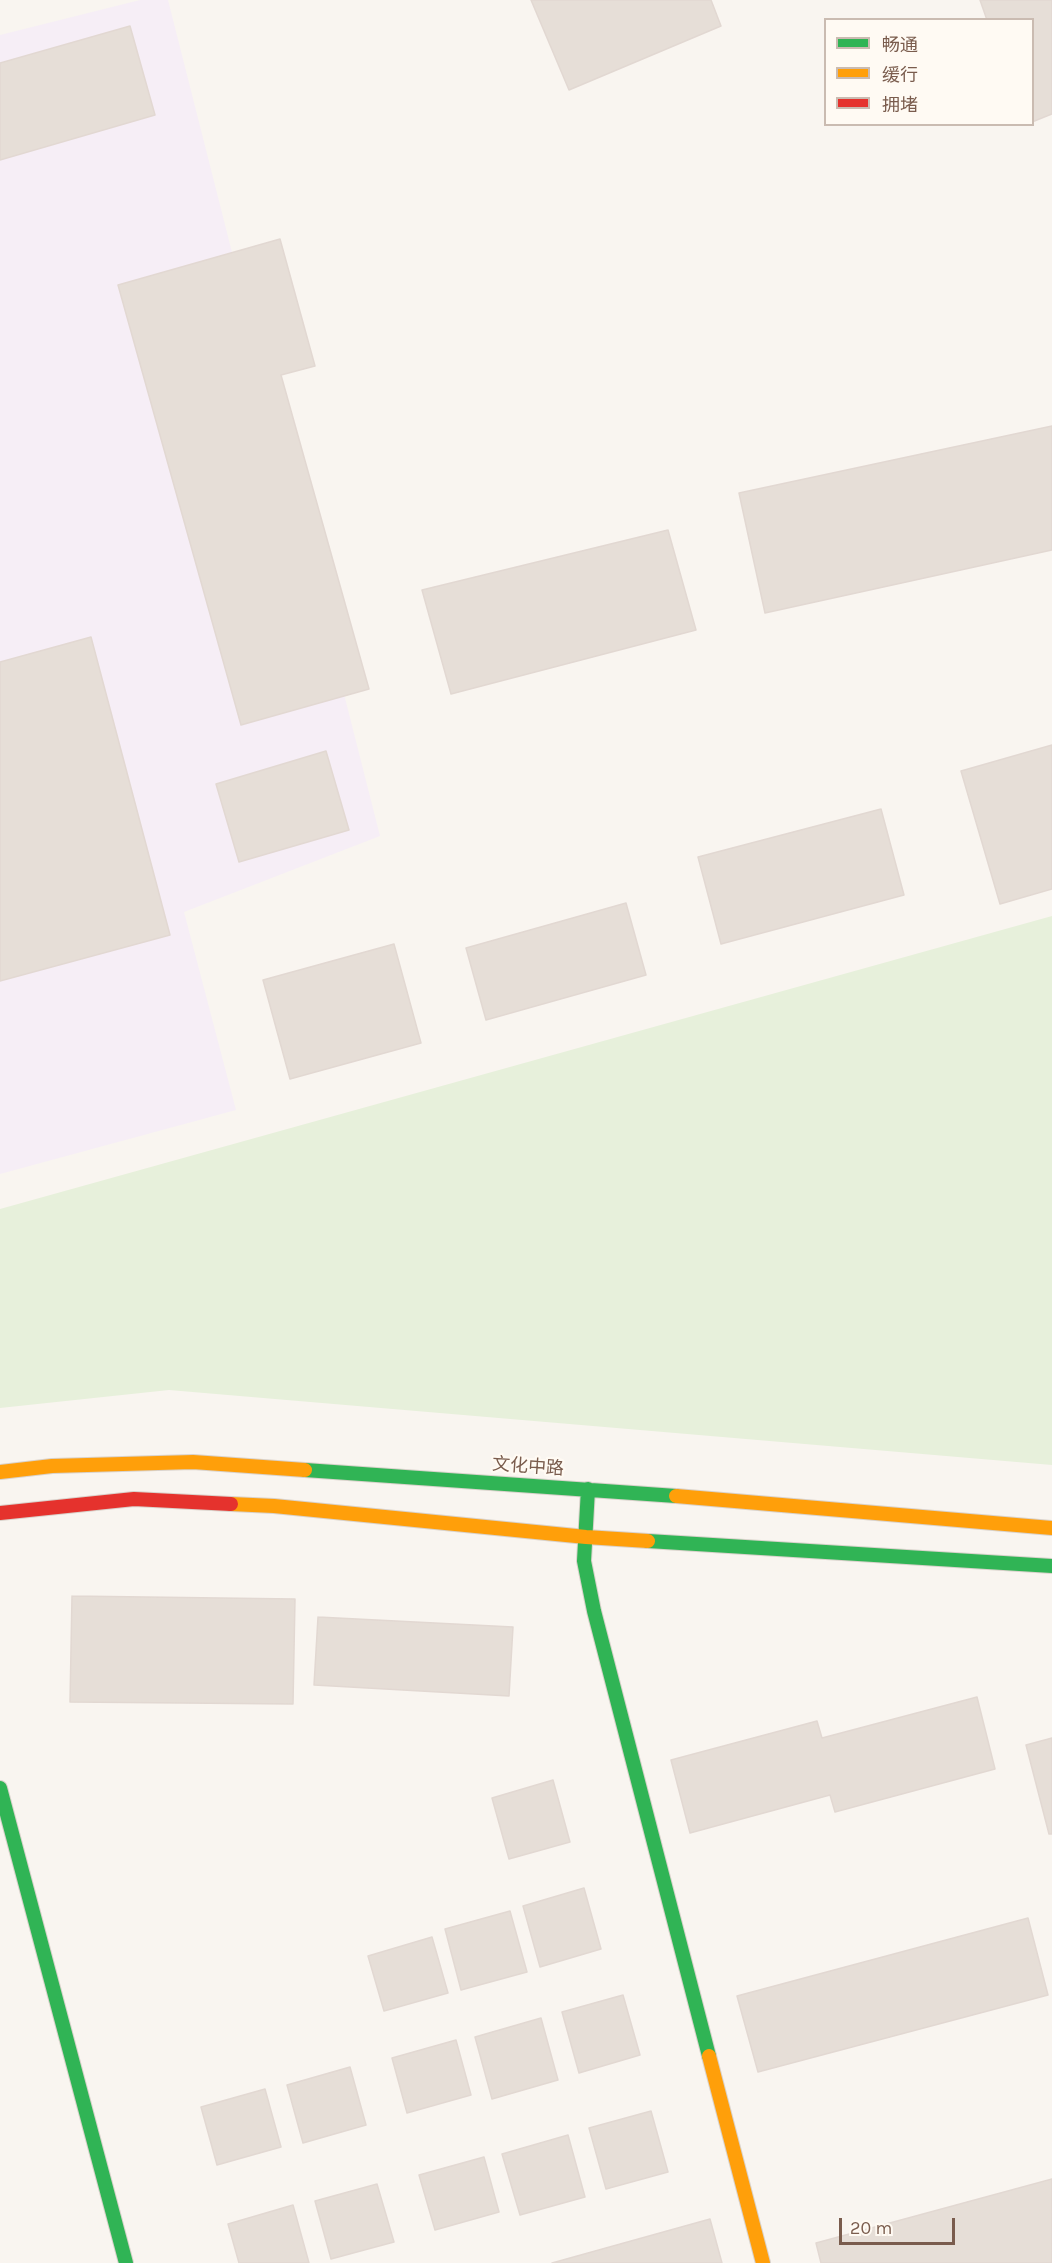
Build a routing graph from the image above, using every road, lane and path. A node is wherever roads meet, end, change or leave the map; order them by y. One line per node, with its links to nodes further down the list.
1 (0, 1472): 2 (main road, 文化中路)
2 (588, 1489): 4 (main road, 文化中路); 5 (main road)
3 (0, 1513): 5 (main road)
4 (1052, 1528)
5 (586, 1537): 6 (main road); 9 (main road)
6 (1052, 1566)
7 (0, 1788): 8 (main road)
8 (126, 2263)
9 (763, 2263)

